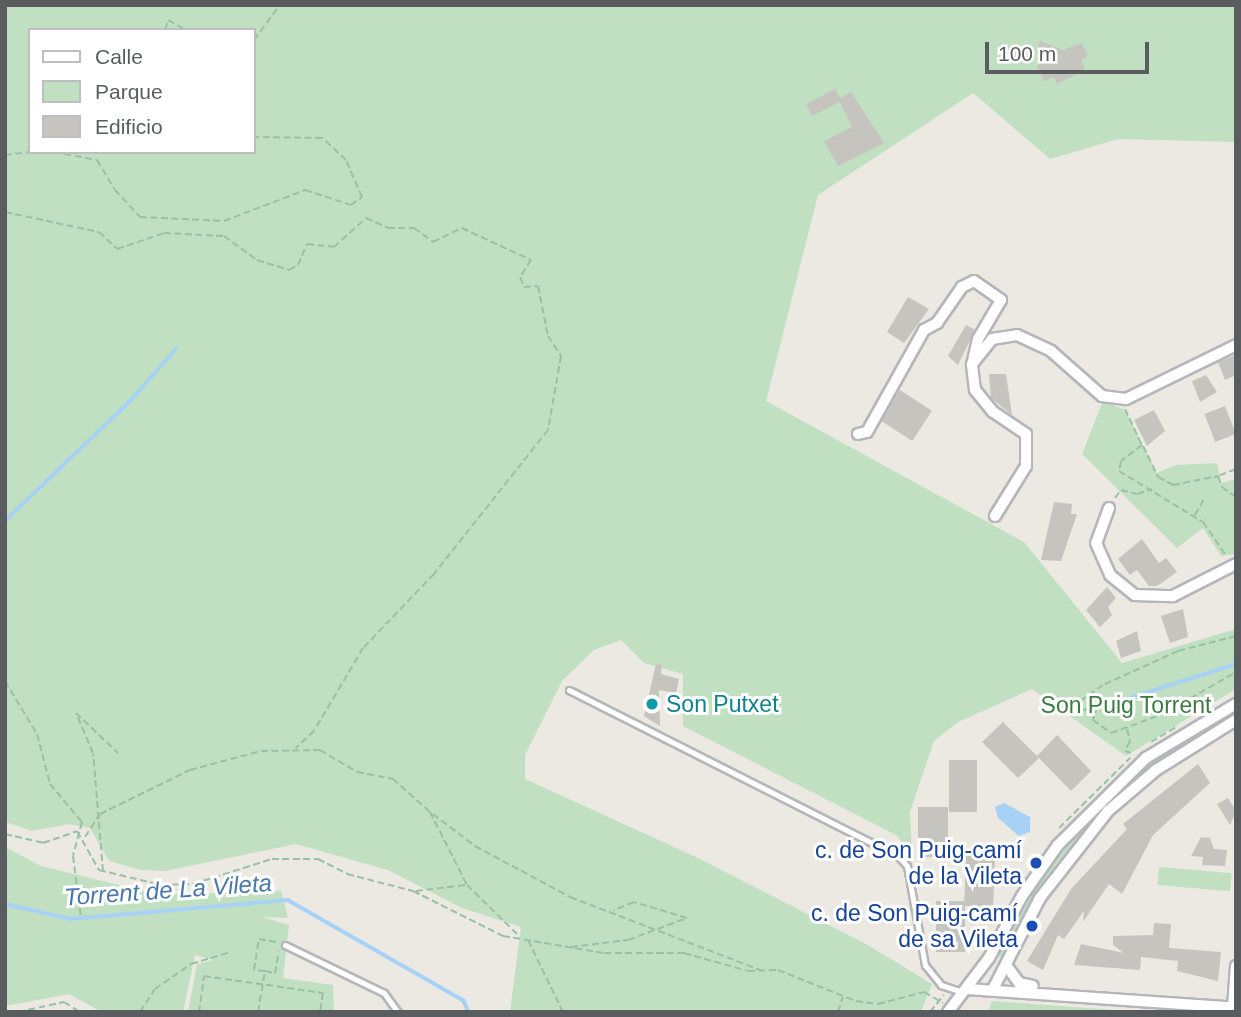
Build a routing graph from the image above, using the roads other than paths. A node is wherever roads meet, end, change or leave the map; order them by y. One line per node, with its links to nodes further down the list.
1 (1236, 345): 2 (street)
2 (972, 364): 3 (street); 5 (street)
3 (858, 434)
4 (1109, 508): 6 (street)
5 (995, 516)
6 (1233, 564)
7 (569, 691): 15 (lane)
8 (1236, 704): 11 (street)
9 (1236, 720): 12 (street)
10 (285, 946): 19 (lane)
11 (989, 958): 14 (street); 15 (street)
12 (1006, 965): 14 (street); 16 (street)
13 (1236, 966): 17 (street)
14 (989, 989): 15 (street); 16 (street)
15 (966, 991): 18 (street)
16 (1045, 993): 17 (street)
17 (1234, 1007)
18 (949, 1011)
19 (398, 1012)

